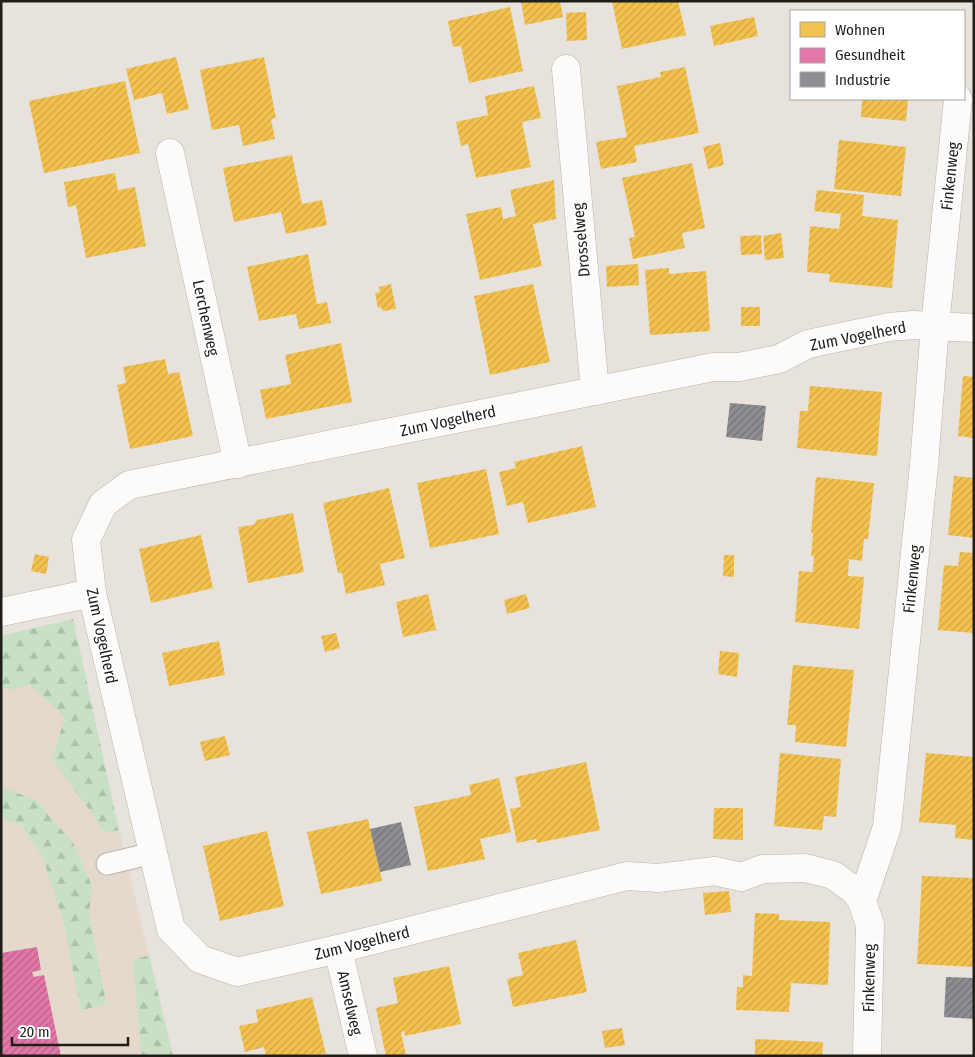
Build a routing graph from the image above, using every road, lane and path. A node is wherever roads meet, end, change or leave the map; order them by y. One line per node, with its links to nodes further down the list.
1 (560, 83): 6 (street, Drosselweg)
2 (958, 100): 4 (street, Finkenweg)
3 (167, 166): 7 (street, Lerchenweg)
4 (935, 326): 5 (street, Zum Vogelherd); 6 (street, Zum Vogelherd); 12 (street, Finkenweg)
5 (974, 328)
6 (595, 390): 7 (street, Zum Vogelherd)
7 (238, 464): 8 (street, Zum Vogelherd)
8 (92, 593): 9 (street); 10 (street, Zum Vogelherd)
9 (1, 612)
10 (152, 853): 11 (lane); 13 (street, Zum Vogelherd)
11 (107, 864)
12 (862, 901): 13 (street, Zum Vogelherd); 15 (street, Finkenweg)
13 (338, 949): 14 (street, Amselweg)
14 (363, 1056)
15 (867, 1056)

